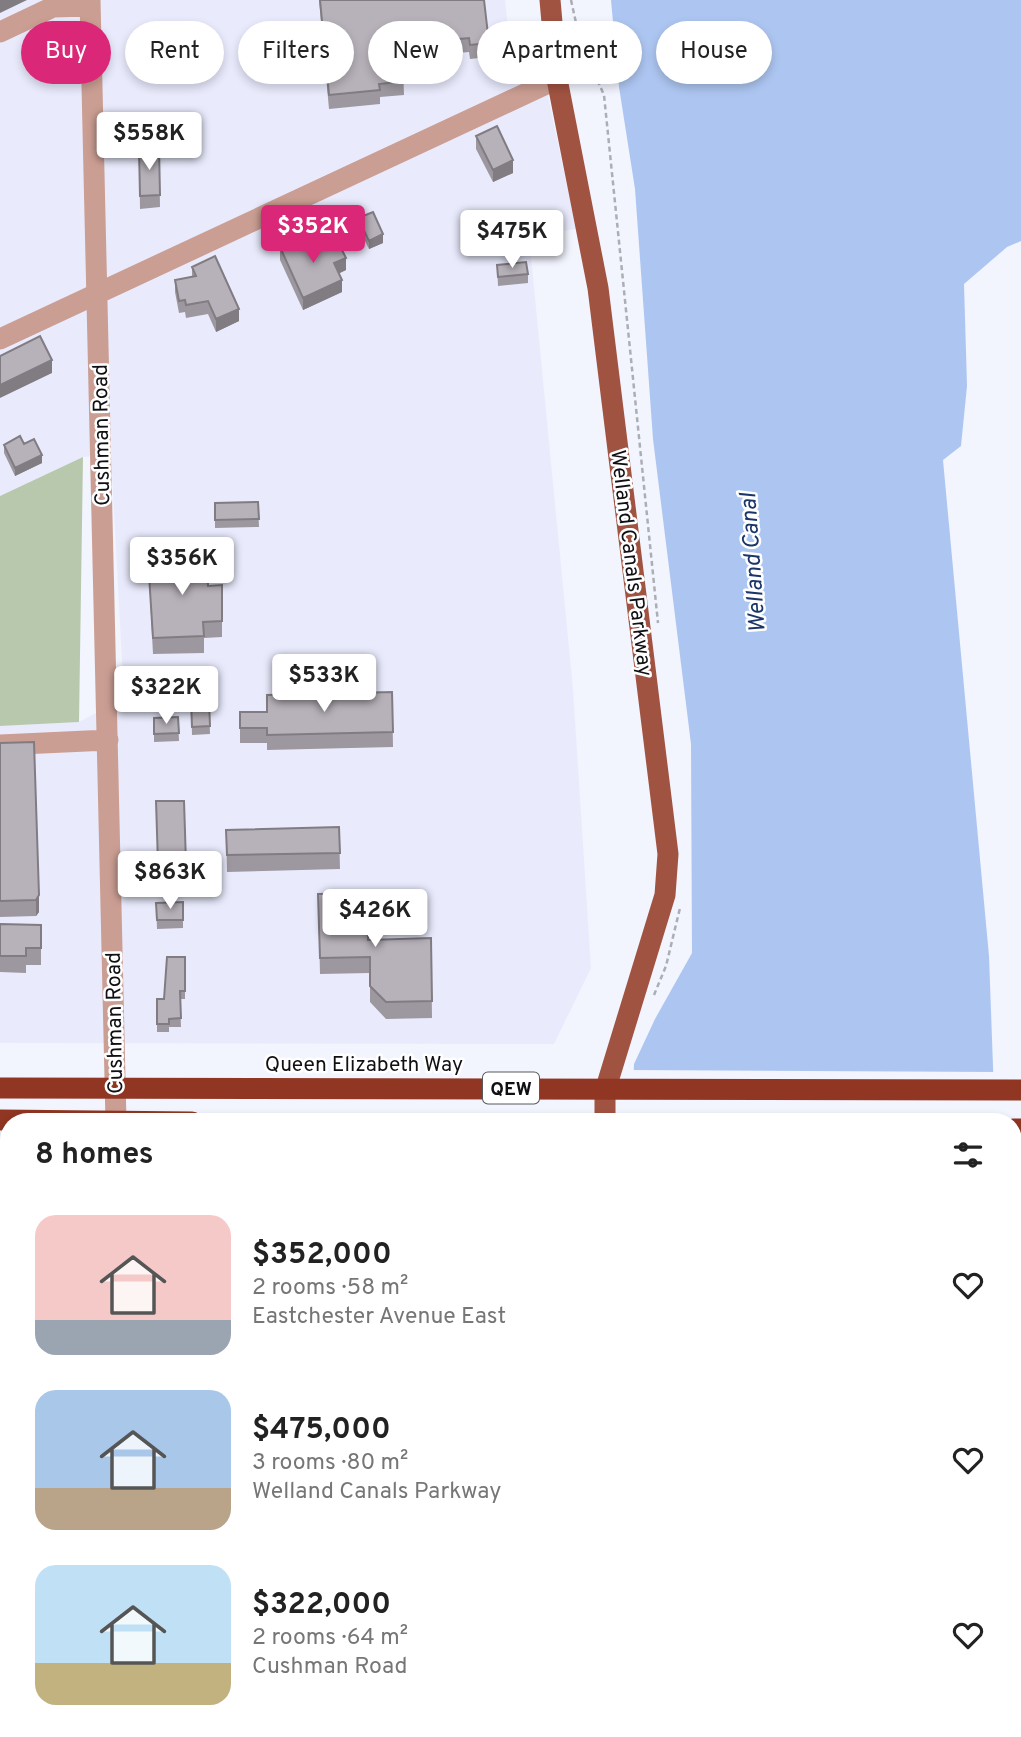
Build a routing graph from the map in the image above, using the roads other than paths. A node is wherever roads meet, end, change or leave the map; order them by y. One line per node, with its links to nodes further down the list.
1 (550, 0): 3 (main road, Welland Canals Parkway)
2 (90, 3): 4 (street); 7 (street, Cushman Road)
3 (552, 21)
4 (0, 32)
5 (546, 84): 7 (street)
6 (558, 84): 14 (main road, Welland Canals Parkway)
7 (98, 291): 8 (street); 9 (street, Cushman Road)
8 (0, 339)
9 (108, 740): 10 (street); 13 (street, Cushman Road)
10 (0, 745)
11 (0, 1087): 12 (highway, Queen Elizabeth Way / QEW)
12 (1021, 1090)
13 (116, 1113)
14 (604, 1113)

